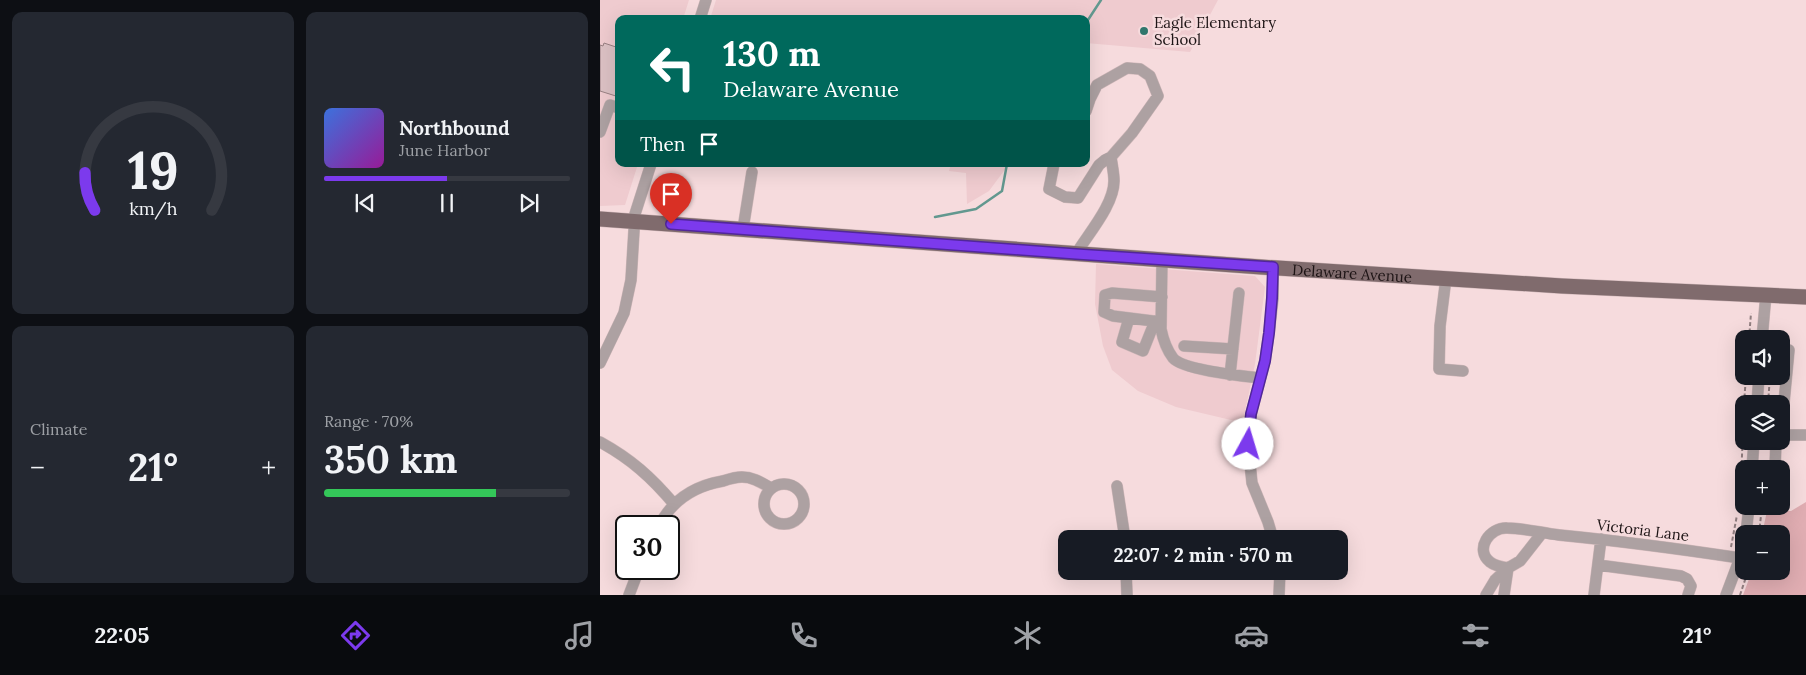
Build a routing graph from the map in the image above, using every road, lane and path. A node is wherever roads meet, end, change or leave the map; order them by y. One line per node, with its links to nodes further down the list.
1 (706, 0): 2 (street)
2 (701, 15)
3 (1090, 99): 6 (street)
4 (615, 107): 5 (street)
5 (600, 132)
6 (1111, 157): 8 (street); 13 (street)
7 (650, 167): 11 (street)
8 (1053, 167)
9 (752, 172): 12 (street)
10 (600, 219): 11 (main road, Delaware Avenue)
11 (635, 221): 12 (main road, Delaware Avenue); 28 (street)
12 (743, 229): 13 (main road, Delaware Avenue)
13 (1076, 254): 14 (main road, Delaware Avenue)
14 (1162, 260): 15 (main road, Delaware Avenue); 19 (street)
15 (1273, 267): 16 (main road, Delaware Avenue); 31 (street)
16 (1446, 278): 18 (main road, Delaware Avenue); 29 (street)
17 (1239, 293): 27 (street)
18 (1766, 294): 20 (main road, Delaware Avenue); 25 (street)
19 (1162, 297): 22 (street); 23 (street)
20 (1806, 297)
21 (1751, 313): 24 (path)
22 (1129, 318): 23 (street); 23 (street)
23 (1158, 322): 30 (street)
24 (1749, 330)
25 (1763, 330)
26 (1184, 346): 27 (street)
27 (1233, 348): 30 (street)
28 (600, 363)
29 (1462, 371)
30 (1230, 374): 31 (street)
31 (1260, 378): 42 (street)
32 (1806, 435): 33 (street)
33 (1790, 436)
34 (600, 442): 38 (street)
35 (1742, 450): 40 (path)
36 (1117, 486): 41 (street)
37 (771, 488): 38 (street)
38 (674, 504): 39 (street)
39 (665, 515)
40 (1738, 525)
41 (1124, 530)
42 (1270, 530)
43 (1542, 533): 44 (street, Victoria Lane); 47 (street); 47 (street, Victoria Lane)
44 (1601, 539): 45 (street, Victoria Lane); 46 (street)
45 (1735, 558): 59 (street)
46 (1598, 565): 57 (street); 58 (street)
47 (1508, 568): 55 (street); 56 (street)
48 (635, 580): 52 (street)
49 (1126, 580): 53 (street)
50 (1280, 580): 54 (street)
51 (1745, 580): 60 (path)
52 (630, 595)
53 (1127, 595)
54 (1280, 595)
55 (1486, 595)
56 (1504, 595)
57 (1594, 595)
58 (1688, 595)
59 (1726, 595)
60 (1740, 595)

